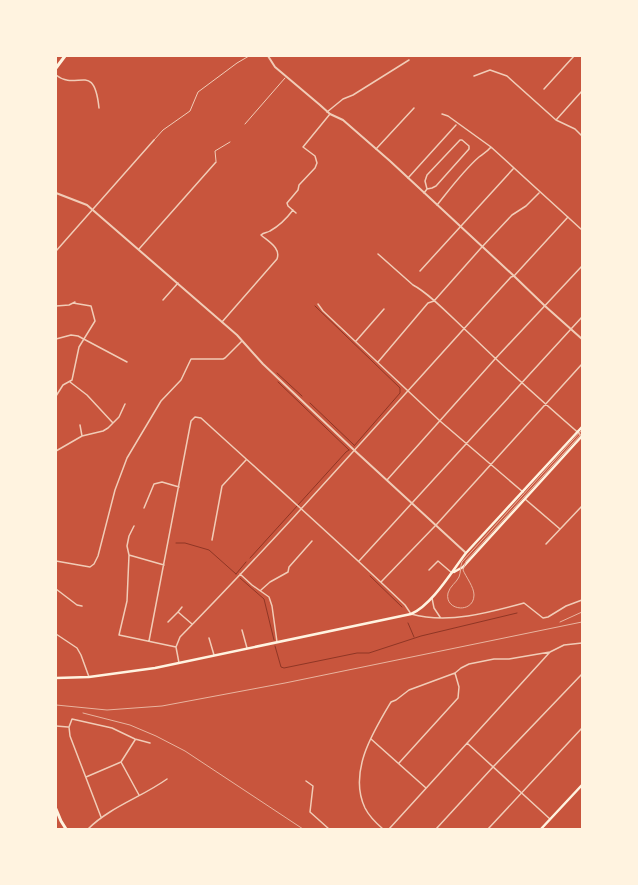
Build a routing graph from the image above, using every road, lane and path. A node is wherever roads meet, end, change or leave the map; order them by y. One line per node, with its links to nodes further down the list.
1 (65, 56): 6 (main road)
2 (249, 56): 21 (lane)
3 (268, 56): 8 (street)
4 (574, 56): 10 (street)
5 (410, 60): 14 (street)
6 (56, 68)
7 (56, 75): 12 (street)
8 (286, 76): 14 (street); 18 (lane)
9 (474, 76): 17 (street)
10 (544, 89)
11 (582, 91): 17 (street)
12 (99, 108)
13 (414, 108): 24 (street)
14 (327, 112): 15 (street)
15 (330, 114): 24 (street); 34 (street)
16 (442, 114): 23 (street)
17 (556, 120): 20 (street)
18 (245, 124)
19 (456, 124): 27 (street)
20 (582, 136)
21 (154, 140): 33 (street)
22 (230, 142): 25 (lane)
23 (491, 147): 26 (street); 32 (street)
24 (376, 149): 27 (street)
25 (216, 162): 40 (street)
26 (514, 168): 31 (street); 37 (street)
27 (408, 178): 30 (street)
28 (427, 189): 28 (street); 30 (street)
29 (56, 193): 33 (street)
30 (424, 193): 32 (street)
31 (540, 193): 36 (street); 39 (street)
32 (437, 205): 37 (street)
33 (93, 210): 40 (street); 41 (street)
34 (293, 210): 35 (street); 54 (street)
35 (296, 213)
36 (568, 217): 38 (street); 45 (street)
37 (460, 227): 39 (street); 44 (street)
38 (582, 230)
39 (483, 247): 45 (street); 48 (street)
40 (139, 249): 46 (street)
41 (56, 251)
42 (378, 254): 48 (street)
43 (582, 266): 51 (street)
44 (420, 271)
45 (514, 276): 51 (street); 56 (street)
46 (178, 283): 47 (street); 54 (street)
47 (163, 300)
48 (434, 301): 56 (street); 64 (street)
49 (318, 304): 61 (street)
50 (56, 306): 57 (street)
51 (545, 306): 55 (street); 62 (street)
52 (384, 309): 61 (street)
53 (582, 317): 55 (street)
54 (222, 322): 60 (street)
55 (571, 328): 59 (street); 67 (street)
56 (463, 329): 62 (street); 68 (street)
57 (84, 338): 58 (street); 63 (street); 66 (street)
58 (56, 339)
59 (582, 339)
60 (242, 341): 80 (street); 100 (street)
61 (356, 341): 64 (street)
62 (495, 359): 67 (street); 72 (street)
63 (127, 362)
64 (378, 362): 68 (street)
65 (582, 364): 71 (street)
66 (70, 382): 69 (street); 73 (street)
67 (522, 383): 71 (street); 79 (street)
68 (408, 390): 72 (street); 80 (street)
69 (56, 396)
70 (125, 404): 73 (street)
71 (546, 404): 76 (street); 83 (street)
72 (440, 421): 79 (street); 84 (street)
73 (113, 423): 77 (street)
74 (80, 425): 77 (street)
75 (582, 427): 76 (main road)
76 (577, 432): 78 (street); 86 (main road)
77 (82, 436): 81 (street)
78 (582, 436): 87 (main road)
79 (467, 444): 83 (street); 88 (street)
80 (354, 450): 84 (street); 91 (street)
81 (56, 451)
82 (246, 460): 85 (street); 91 (street); 95 (street)
83 (491, 464): 86 (street); 92 (street)
84 (387, 480): 88 (street)
85 (179, 487): 90 (street); 103 (street)
86 (523, 492): 98 (main road)
87 (525, 499): 94 (street); 104 (main road)
88 (412, 503): 92 (street); 101 (street)
89 (582, 506): 94 (street)
90 (144, 508)
91 (300, 508): 101 (street); 106 (street)
92 (436, 525): 98 (street); 108 (street)
93 (134, 526): 99 (street)
94 (560, 529): 97 (street)
95 (212, 540)
96 (312, 541): 110 (street)
97 (546, 544)
98 (466, 553): 102 (main road)
99 (129, 555): 103 (street); 123 (street)
100 (56, 561)
101 (359, 561): 108 (street)
102 (460, 562): 104 (main road); 107 (main road)
103 (164, 565): 123 (street)
104 (463, 567): 107 (main road)
105 (429, 570): 107 (street)
106 (240, 574): 110 (street); 119 (street)
107 (451, 574): 111 (main road)
108 (381, 582): 116 (street)
109 (56, 589): 113 (street)
110 (260, 590): 124 (street)
111 (432, 597): 116 (main road); 117 (street)
112 (582, 600): 117 (street)
113 (82, 606)
114 (182, 607): 115 (street)
115 (178, 612): 118 (street); 119 (street)
116 (411, 614): 117 (street); 124 (main road)
117 (440, 618)
118 (168, 622)
119 (192, 624): 126 (street)
120 (242, 630): 127 (street)
121 (56, 634): 133 (street)
122 (209, 638): 129 (street)
123 (149, 641): 126 (street)
124 (277, 642): 127 (main road)
125 (582, 643): 128 (street)
126 (176, 648): 130 (street)
127 (247, 648): 129 (main road)
128 (550, 652): 131 (street); 141 (street)
129 (214, 656): 130 (main road)
130 (179, 663): 133 (main road)
131 (455, 673): 138 (street); 143 (street)
132 (582, 674): 144 (street)
133 (89, 677): 134 (main road)
134 (56, 678)
135 (56, 726): 136 (street)
136 (69, 727): 139 (street); 145 (street)
137 (582, 728): 150 (street)
138 (370, 738): 143 (street); 158 (street)
139 (135, 739): 140 (street); 142 (street)
140 (150, 743)
141 (467, 743): 144 (street); 149 (street)
142 (121, 762): 145 (street); 151 (street)
143 (399, 763): 149 (street)
144 (493, 767): 150 (street); 160 (street)
145 (86, 777): 153 (street)
146 (167, 779): 151 (street)
147 (306, 781): 157 (street)
148 (582, 785): 154 (main road)
149 (426, 788): 159 (street)
150 (521, 793): 154 (street); 161 (street)
151 (140, 796): 153 (street)
152 (56, 809): 155 (main road)
153 (101, 817): 156 (street)
154 (550, 819): 162 (main road)
155 (66, 829)
156 (88, 829)
157 (329, 829)
158 (383, 829)
159 (389, 829)
160 (436, 829)
161 (488, 829)
162 (541, 829)

